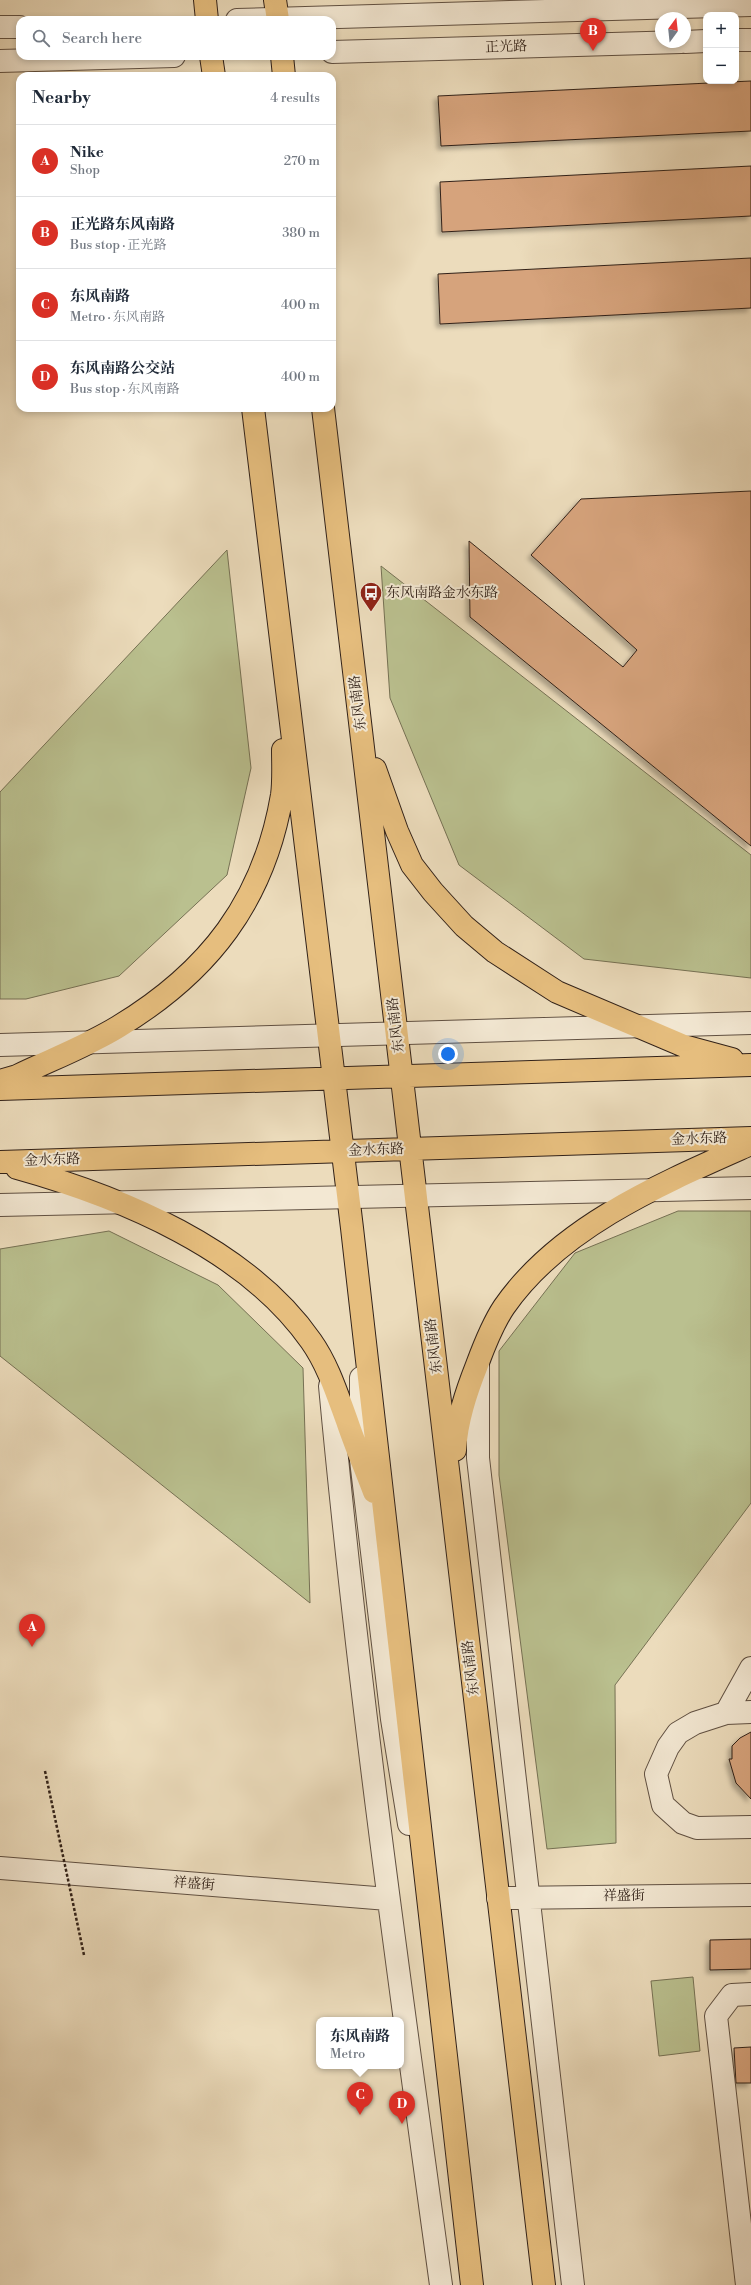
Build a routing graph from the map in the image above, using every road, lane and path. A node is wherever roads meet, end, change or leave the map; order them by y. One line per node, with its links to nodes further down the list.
1 (205, 0): 4 (main road)
2 (751, 5): 3 (street)
3 (277, 13): 5 (street)
4 (207, 16)
5 (260, 16)
6 (16, 26): 7 (street)
7 (0, 27)
8 (739, 40): 9 (street)
9 (751, 40)
10 (703, 41): 11 (street)
11 (691, 42)
12 (655, 43): 13 (street, 正光路)
13 (336, 52)
14 (35, 60): 17 (street)
15 (212, 60): 18 (main road)
16 (282, 60): 19 (main road)
17 (0, 61)
18 (213, 72)
19 (284, 72)
20 (253, 412): 22 (main road)
21 (323, 412): 23 (main road, 东风南路)
22 (284, 667): 27 (main road); 28 (main road)
23 (362, 729): 25 (main road); 26 (main road, 东风南路)
24 (751, 1023): 25 (street)
25 (642, 1027): 26 (street); 30 (main road)
26 (397, 1034): 27 (street); 31 (main road, 东风南路)
27 (328, 1036): 28 (street); 32 (main road)
28 (86, 1043): 29 (street); 33 (main road)
29 (0, 1045)
30 (751, 1065): 31 (main road)
31 (402, 1076): 32 (main road); 37 (main road, 东风南路)
32 (334, 1078): 34 (main road); 38 (main road)
33 (0, 1081)
34 (0, 1089)
35 (751, 1138): 37 (main road, 金水东路)
36 (751, 1144): 41 (main road)
37 (411, 1149): 38 (main road, 金水东路); 42 (main road, 东风南路)
38 (342, 1151): 39 (main road, 金水东路); 43 (main road)
39 (0, 1163): 44 (main road)
40 (751, 1188): 41 (street)
41 (656, 1190): 42 (street); 47 (main road)
42 (416, 1195): 43 (street); 50 (main road, 东风南路)
43 (348, 1196): 44 (street); 46 (main road)
44 (112, 1202): 45 (street); 48 (main road)
45 (0, 1204)
46 (362, 1316): 49 (street); 51 (main road)
47 (478, 1361): 50 (main road); 59 (street)
48 (329, 1374): 49 (main road); 61 (street)
49 (361, 1460): 51 (main road); 66 (street)
50 (451, 1491): 60 (main road, 东风南路)
51 (385, 1519): 66 (main road)
52 (751, 1668): 54 (street)
53 (751, 1712): 54 (street)
54 (726, 1713): 56 (street)
55 (44, 1772): 62 (path, bridge)
56 (751, 1826)
57 (0, 1868): 61 (street, 祥盛街)
58 (751, 1895): 59 (street, 祥盛街)
59 (528, 1897): 60 (street, 祥盛街); 68 (street)
60 (498, 1898): 67 (main road, 东风南路)
61 (388, 1899): 65 (street)
62 (84, 1955)
63 (751, 1994): 64 (street)
64 (742, 2170): 69 (street)
65 (441, 2285)
66 (471, 2285)
67 (544, 2285)
68 (573, 2285)
69 (747, 2285)

